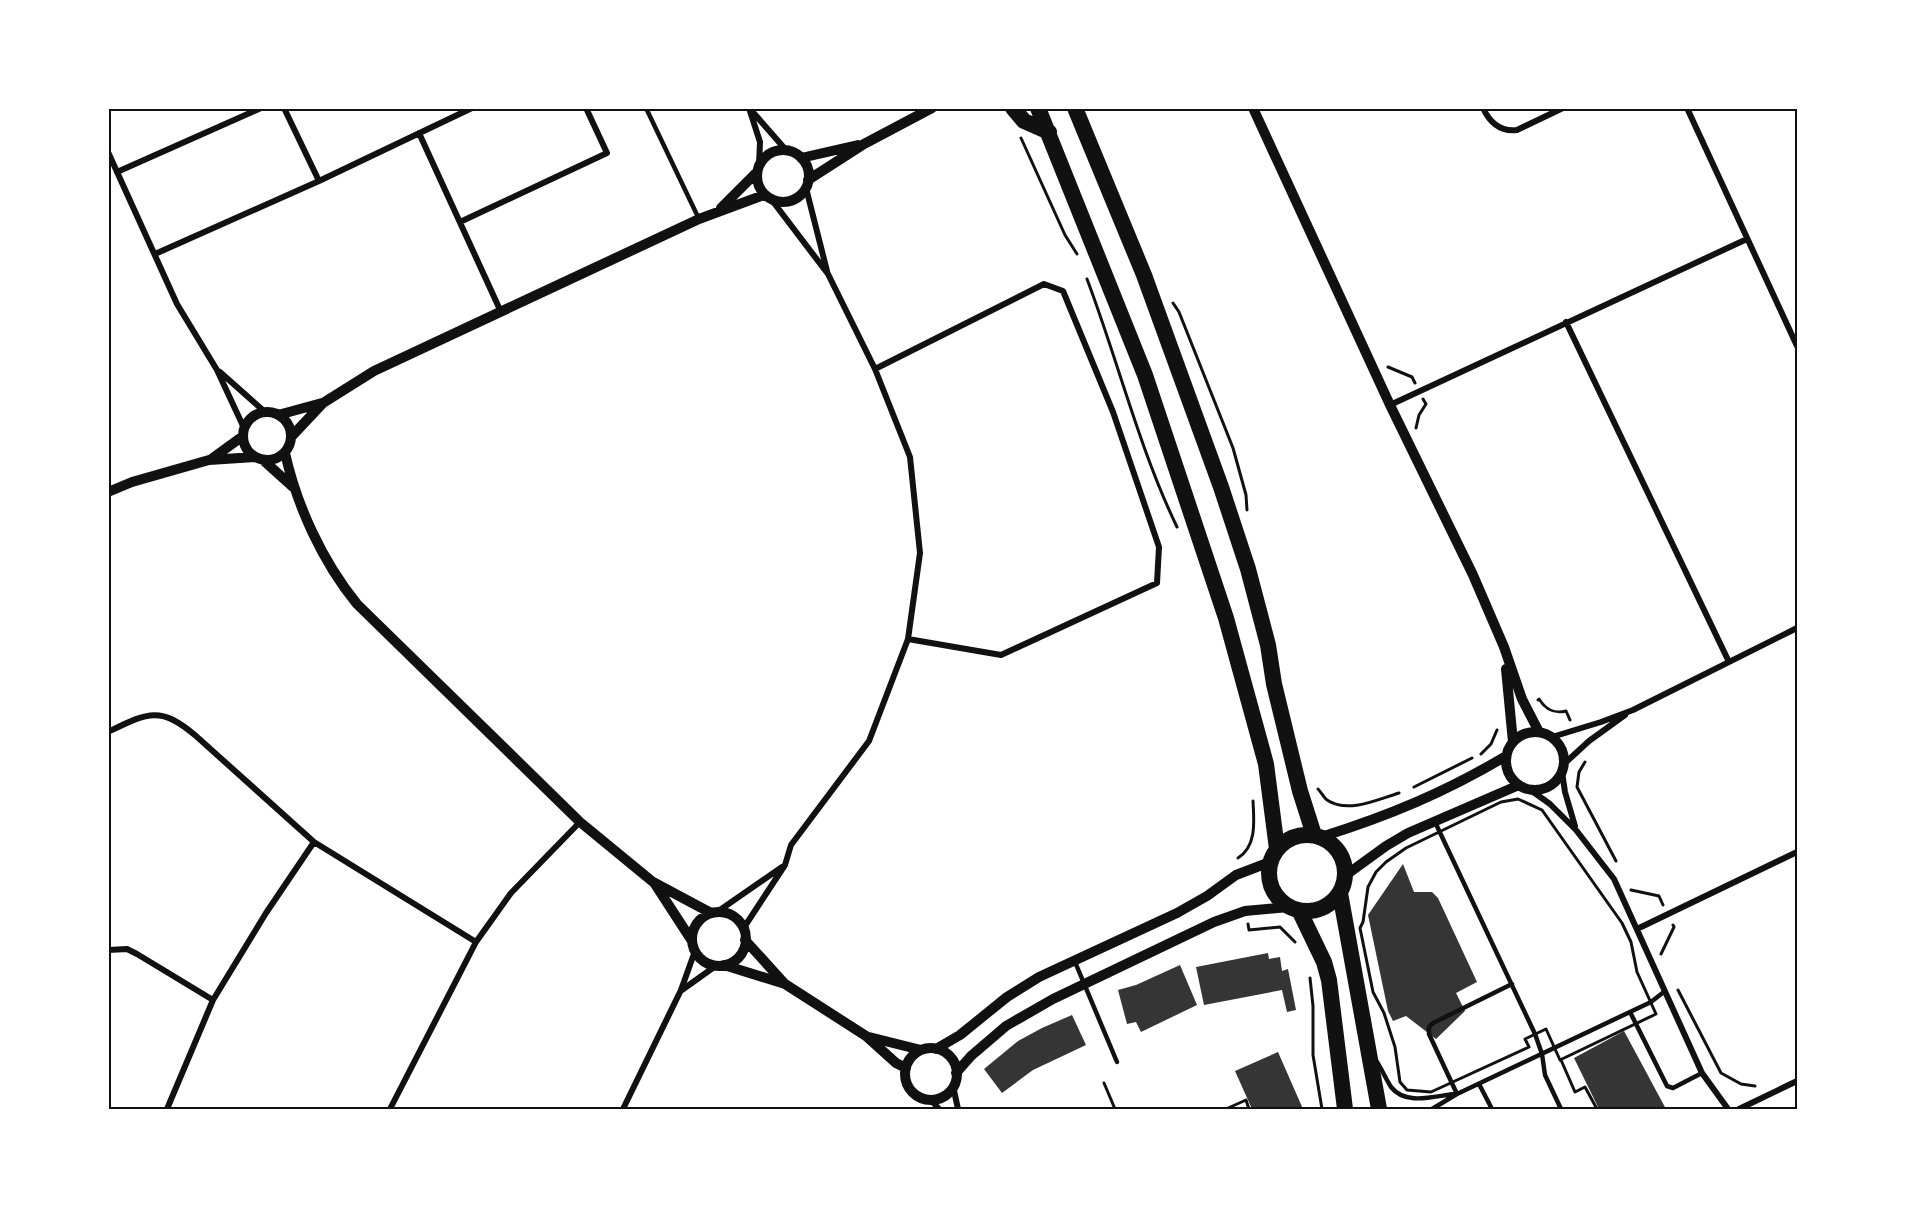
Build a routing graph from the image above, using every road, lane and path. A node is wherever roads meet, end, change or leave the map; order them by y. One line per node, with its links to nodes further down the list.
1 (261, 108): 23 (street)
2 (284, 108): 24 (street)
3 (472, 108): 17 (street)
4 (586, 108): 29 (street)
5 (646, 108): 28 (lane)
6 (749, 108): 19 (street); 22 (street)
7 (932, 108): 18 (street)
8 (1013, 108): 16 (highway)
9 (1038, 108): 16 (highway)
10 (1076, 108): 68 (highway)
11 (1253, 108): 41 (street)
12 (1483, 108): 13 (street)
13 (1563, 108)
14 (1687, 108): 30 (street)
15 (1017, 129): 32 (path)
16 (1049, 132): 71 (highway)
17 (419, 133): 24 (street); 29 (street)
18 (864, 144): 21 (street); 25 (street)
19 (786, 150): 21 (street); 22 (street)
20 (108, 152): 23 (street)
21 (801, 158): 25 (street)
22 (758, 169): 26 (street); 27 (street)
23 (117, 172): 31 (street)
24 (319, 181): 31 (street)
25 (807, 184): 26 (street); 33 (street)
26 (768, 197): 27 (street); 33 (street)
27 (719, 211): 28 (street)
28 (699, 219): 35 (street)
29 (460, 222): 35 (street)
30 (1747, 239): 36 (street); 37 (street)
31 (155, 254): 39 (street)
32 (1078, 255)
33 (828, 274): 38 (street)
34 (1086, 276): 51 (path)
35 (501, 312): 40 (street)
36 (1566, 322): 41 (street); 55 (street)
37 (1797, 346)
38 (875, 369): 53 (street); 53 (street)
39 (217, 370): 42 (street); 44 (street)
40 (323, 403): 43 (street); 45 (street)
41 (1390, 405): 54 (street)
42 (265, 412): 43 (street); 44 (street)
43 (278, 415): 45 (street)
44 (244, 432): 47 (street); 48 (street)
45 (291, 437): 46 (street)
46 (285, 453): 47 (street); 49 (street)
47 (259, 458): 48 (street); 49 (street)
48 (209, 460): 50 (street)
49 (293, 487): 65 (street)
50 (108, 492)
51 (1180, 533)
52 (1797, 628): 55 (street)
53 (909, 639): 73 (street)
54 (1504, 647): 58 (street); 60 (street)
55 (1729, 662): 56 (street)
56 (1633, 710): 59 (street); 62 (street)
57 (108, 732): 69 (street)
58 (1539, 732): 59 (street); 60 (street)
59 (1552, 736): 62 (street)
60 (1513, 742): 61 (street)
61 (1506, 756): 63 (street); 68 (street)
62 (1563, 768): 63 (street); 67 (street)
63 (1524, 787): 66 (street); 67 (street)
64 (1252, 794): 72 (path)
65 (580, 822): 75 (street); 83 (street)
66 (1435, 822): 74 (street); 91 (lane)
67 (1576, 830): 80 (street)
68 (1318, 836): 71 (highway); 74 (highway)
69 (314, 842): 83 (street); 95 (street)
70 (1797, 852): 80 (street)
71 (1274, 855): 77 (highway); 87 (street)
72 (1230, 864)
73 (784, 865): 78 (street); 79 (street)
74 (1346, 875): 76 (highway)
75 (653, 882): 78 (street); 84 (street)
76 (1340, 893): 77 (highway); 98 (highway)
77 (1294, 908): 92 (street); 122 (highway)
78 (714, 913): 79 (street); 84 (street)
79 (743, 928): 82 (street)
80 (1637, 929): 94 (street)
81 (1249, 930): 85 (path)
82 (745, 940): 88 (street); 90 (street)
83 (476, 942): 114 (street)
84 (693, 946): 88 (street); 93 (street)
85 (1298, 947)
86 (108, 950): 95 (street)
87 (1074, 960): 92 (lane); 99 (street)
88 (721, 965): 90 (street); 93 (street)
89 (1307, 969): 121 (path)
90 (785, 984): 97 (street)
91 (1512, 984): 101 (lane); 111 (lane)
92 (1084, 985): 103 (lane); 105 (street)
93 (681, 990): 115 (street)
94 (1665, 991): 96 (lane); 106 (street)
95 (213, 1000): 113 (street)
96 (1630, 1012): 101 (lane); 106 (lane)
97 (866, 1036): 100 (street); 104 (street)
98 (1367, 1047): 111 (lane); 123 (highway)
99 (936, 1048): 100 (street); 105 (street)
100 (921, 1050): 104 (street)
101 (1542, 1054): 109 (lane); 126 (lane)
102 (1560, 1060): 127 (path)
103 (1117, 1062)
104 (906, 1068): 112 (street)
105 (956, 1073): 110 (street)
106 (1702, 1073): 128 (street)
107 (1797, 1081): 129 (street)
108 (1104, 1083): 118 (path)
109 (1479, 1084): 111 (lane); 125 (lane)
110 (953, 1086): 112 (street); 117 (street)
111 (1457, 1094): 124 (lane)
112 (930, 1099): 116 (street)
113 (167, 1109)
114 (390, 1109)
115 (622, 1109)
116 (939, 1109)
117 (958, 1109)
118 (1115, 1109)
119 (1226, 1109): 120 (path)
120 (1250, 1109)
121 (1322, 1109)
122 (1345, 1109)
123 (1379, 1109)
124 (1432, 1109)
125 (1492, 1109)
126 (1562, 1109)
127 (1597, 1109)
128 (1728, 1109)
129 (1739, 1109)

